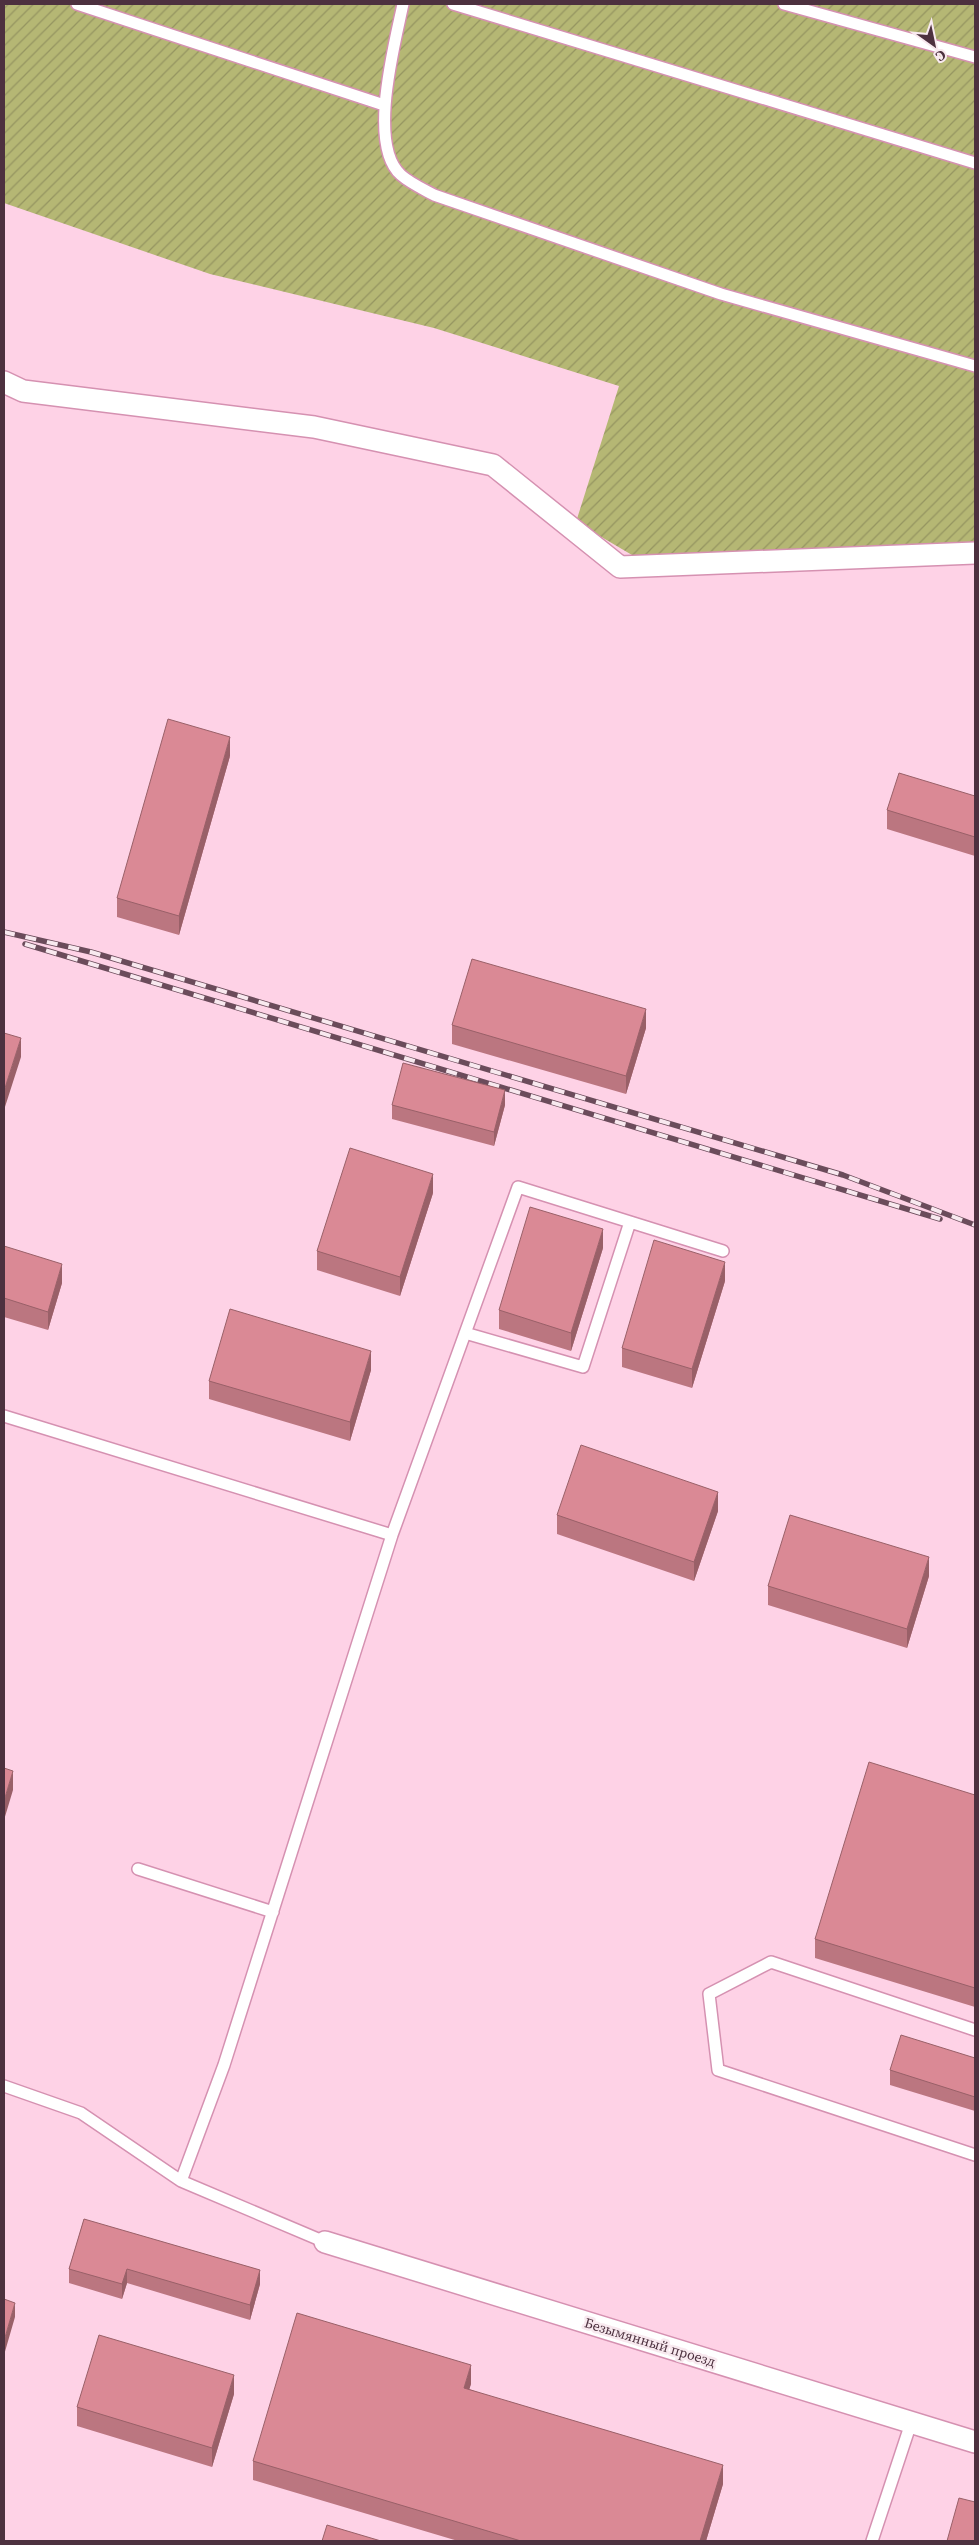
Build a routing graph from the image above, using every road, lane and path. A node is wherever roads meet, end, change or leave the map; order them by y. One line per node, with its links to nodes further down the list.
1 (77, 4): 6 (lane)
2 (402, 4): 6 (lane)
3 (453, 4): 7 (lane)
4 (784, 4): 5 (lane)
5 (975, 57)
6 (384, 105): 8 (lane)
7 (975, 163)
8 (975, 366)
9 (4, 382): 10 (street)
10 (975, 552)
11 (630, 1222): 12 (lane); 13 (lane); 13 (lane)
12 (723, 1251)
13 (465, 1333): 15 (lane)
14 (4, 1416): 15 (lane)
15 (392, 1535): 17 (lane)
16 (138, 1869): 17 (lane)
17 (273, 1912): 21 (lane)
18 (975, 2030): 20 (lane)
19 (4, 2086): 21 (lane)
20 (975, 2155)
21 (181, 2181): 22 (lane)
22 (325, 2242): 23 (street, Безымянный проезд)
23 (911, 2423): 24 (street, Безымянный проезд); 25 (lane)
24 (975, 2442)
25 (872, 2541)

